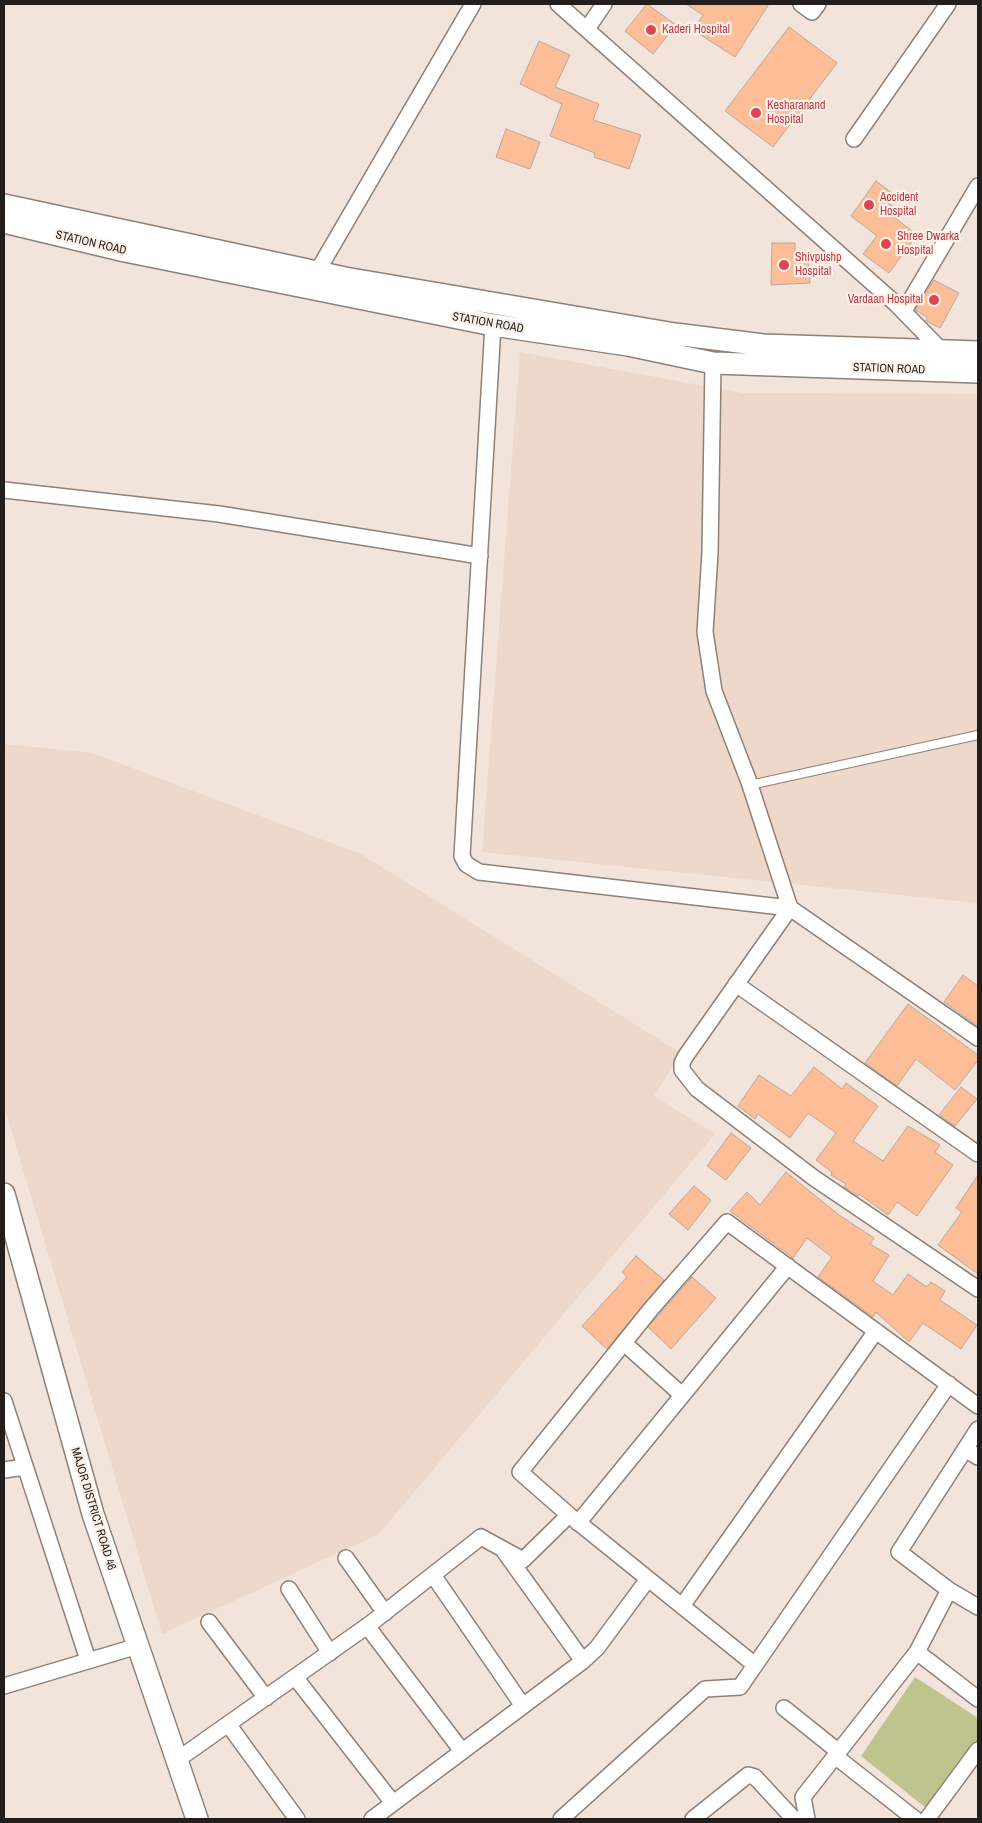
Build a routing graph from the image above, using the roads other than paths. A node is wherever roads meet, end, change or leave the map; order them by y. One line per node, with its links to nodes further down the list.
1 (473, 4): 12 (street)
2 (558, 4): 7 (street)
3 (604, 4): 7 (street)
4 (801, 4): 5 (street)
5 (818, 4)
6 (948, 4): 8 (street)
7 (587, 29): 13 (street)
8 (854, 139)
9 (978, 186): 13 (street)
10 (4, 205): 12 (main road, STATION ROAD)
11 (4, 222): 14 (main road, STATION ROAD)
12 (317, 272): 15 (main road, STATION ROAD)
13 (904, 311): 15 (street)
14 (493, 325): 17 (main road, STATION ROAD); 20 (street)
15 (942, 351): 16 (main road, STATION ROAD); 18 (street)
16 (978, 352)
17 (713, 363): 18 (main road, STATION ROAD); 22 (street)
18 (970, 372)
19 (4, 490): 20 (street)
20 (480, 556): 23 (street)
21 (978, 735): 22 (lane)
22 (750, 785): 23 (street)
23 (790, 908): 24 (street); 25 (street)
24 (736, 984): 26 (street); 29 (street)
25 (978, 1038)
26 (978, 1154)
27 (4, 1194): 53 (main road, MAJOR DISTRICT ROAD 46)
28 (788, 1266): 30 (street); 31 (street); 33 (street)
29 (978, 1289)
30 (876, 1331): 32 (street); 48 (street)
31 (624, 1342): 33 (street); 41 (street)
32 (949, 1384): 35 (street); 58 (street)
33 (682, 1395): 41 (street)
34 (4, 1401): 39 (street)
35 (978, 1406)
36 (978, 1429): 37 (street)
37 (965, 1450): 38 (street); 47 (street)
38 (978, 1458)
39 (25, 1467): 40 (street); 56 (street)
40 (4, 1470)
41 (574, 1519): 42 (street); 45 (street)
42 (502, 1548): 44 (street); 57 (street)
43 (346, 1558): 50 (street)
44 (433, 1575): 50 (street); 63 (street)
45 (648, 1579): 48 (street); 57 (street)
46 (289, 1588): 55 (street)
47 (949, 1590): 49 (street); 54 (street)
48 (682, 1606): 58 (street)
49 (978, 1607)
50 (385, 1613): 52 (street)
51 (209, 1622): 61 (street)
52 (367, 1626): 55 (street); 67 (street)
53 (138, 1646): 56 (street); 69 (main road, MAJOR DISTRICT ROAD 46)
54 (917, 1652): 62 (street); 68 (street)
55 (330, 1653): 59 (street)
56 (88, 1660): 60 (street)
57 (583, 1661): 63 (street)
58 (755, 1665): 74 (street)
59 (295, 1677): 61 (street); 70 (street)
60 (4, 1686)
61 (266, 1698): 65 (street)
62 (978, 1699)
63 (523, 1706): 67 (street)
64 (784, 1708): 68 (street)
65 (228, 1724): 69 (street); 72 (street)
66 (978, 1750): 79 (street)
67 (462, 1751): 70 (street)
68 (837, 1754): 77 (street); 78 (street)
69 (177, 1760): 71 (main road, MAJOR DISTRICT ROAD 46)
70 (393, 1803): 73 (street)
71 (197, 1819)
72 (297, 1819)
73 (372, 1819)
74 (561, 1819)
75 (693, 1819): 76 (street)
76 (794, 1819)
77 (807, 1819)
78 (916, 1819)
79 (927, 1819)

